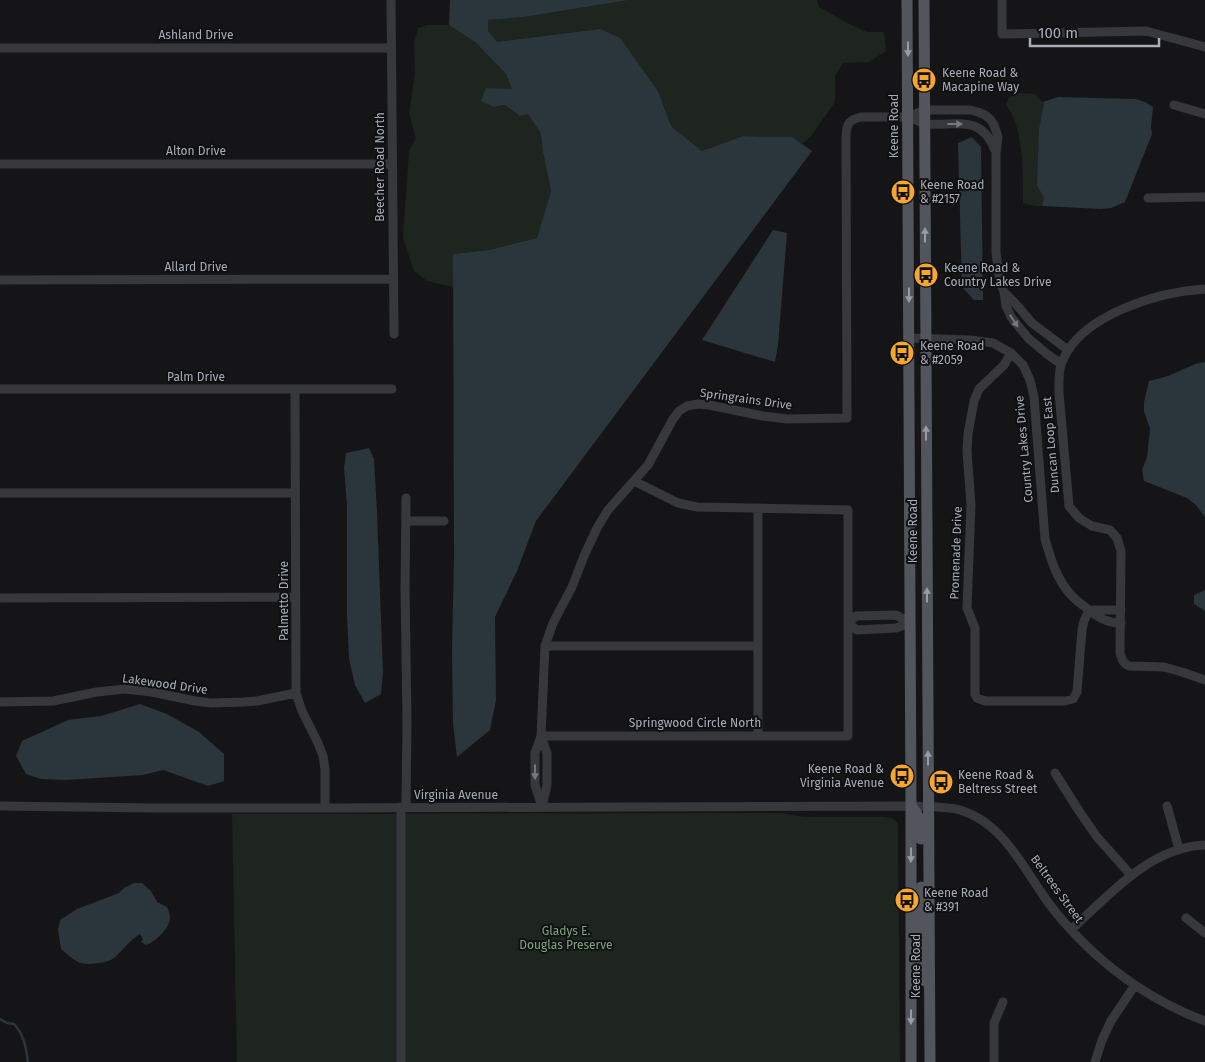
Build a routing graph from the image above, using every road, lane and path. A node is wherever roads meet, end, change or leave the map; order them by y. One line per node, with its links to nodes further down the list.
1 (391, 0): 7 (street, Beecher Road North)
2 (907, 0): 11 (main road, Keene Road, one-way to 11)
3 (924, 0): 9 (main road, Keene Road)
4 (1002, 0): 5 (street)
5 (1205, 47)
6 (0, 48): 7 (street, Ashland Drive)
7 (391, 48): 15 (street, Beecher Road North)
8 (1174, 105): 10 (street)
9 (924, 110): 11 (street); 12 (main road, Keene Road); 13 (street)
10 (1205, 114)
11 (908, 117): 12 (street); 24 (main road, Keene Road, one-way to 24); 33 (street, Springrains Drive)
12 (925, 124): 13 (street, one-way to 13); 25 (main road, Keene Road, one-way to 12)
13 (996, 153): 21 (street)
14 (0, 164): 15 (street, Alton Drive)
15 (392, 164): 18 (street, Beecher Road North)
16 (1205, 197): 17 (street)
17 (1148, 198)
18 (393, 279): 19 (street, Allard Drive); 23 (street, Beecher Road North)
19 (0, 280)
20 (1205, 289): 27 (street, Duncan Loop East)
21 (1004, 292): 22 (street); 26 (street, one-way to 26)
22 (1043, 332): 26 (street); 27 (street)
23 (394, 334)
24 (909, 338): 25 (street, Country Lakes Drive); 45 (main road, Keene Road)
25 (926, 339): 28 (street, Country Lakes Drive); 61 (main road, Keene Road, one-way to 25)
26 (1034, 344): 29 (street)
27 (1068, 350): 29 (street, Duncan Loop East)
28 (1011, 353): 42 (street, Country Lakes Drive); 42 (street, Promenade Drive)
29 (1061, 364): 43 (street, Duncan Loop East)
30 (0, 389): 31 (street, Palm Drive)
31 (295, 389): 32 (street, Palm Drive); 34 (street, Palmetto Drive)
32 (392, 389)
33 (634, 481): 37 (street); 47 (street, Springrains Drive)
34 (295, 493): 35 (street); 40 (street, Palmetto Drive)
35 (0, 494)
36 (406, 498): 38 (street)
37 (758, 508): 44 (street); 48 (street)
38 (406, 521): 39 (street); 59 (street)
39 (444, 521)
40 (296, 597): 41 (street); 51 (street, Palmetto Drive)
41 (0, 598)
42 (1089, 610): 43 (street); 46 (street, Country Lakes Drive)
43 (1121, 610): 46 (street, Duncan Loop East)
44 (848, 623): 45 (street); 45 (street); 54 (street, Springwood Circle North)
45 (910, 623): 49 (main road, Keene Road)
46 (1121, 623): 50 (street, Duncan Loop East)
47 (545, 646): 48 (street); 53 (street, Springrains Drive)
48 (758, 646): 54 (street)
49 (911, 662): 57 (main road, Keene Road); 61 (main road)
50 (1205, 680)
51 (296, 693): 52 (street, Lakewood Drive); 62 (street, Palmetto Drive)
52 (0, 702)
53 (541, 736): 54 (street, Springwood Circle North); 60 (street, Springrains Drive)
54 (758, 736)
55 (1054, 773): 65 (street)
56 (0, 806): 62 (street, Virginia Avenue)
57 (911, 806): 60 (street, Virginia Avenue); 61 (street, Beltrees Street); 70 (main road); 74 (main road, Keene Road, one-way to 74)
58 (1167, 806): 64 (street)
59 (403, 807): 60 (street, Virginia Avenue); 62 (street, Virginia Avenue); 73 (street)
60 (542, 807)
61 (928, 807): 67 (street, Beltrees Street); 70 (main road, Keene Road)
62 (325, 808)
63 (1205, 845): 64 (street)
64 (1179, 849): 65 (street)
65 (1131, 875): 67 (street)
66 (1186, 918): 68 (street)
67 (1071, 930): 69 (street, Beltrees Street)
68 (1205, 934)
69 (1135, 985): 72 (street, Beltrees Street); 77 (street)
70 (930, 997): 75 (main road, Keene Road)
71 (1003, 1002): 76 (street)
72 (1205, 1021)
73 (401, 1062)
74 (911, 1062)
75 (930, 1062)
76 (994, 1062)
77 (1095, 1062)

